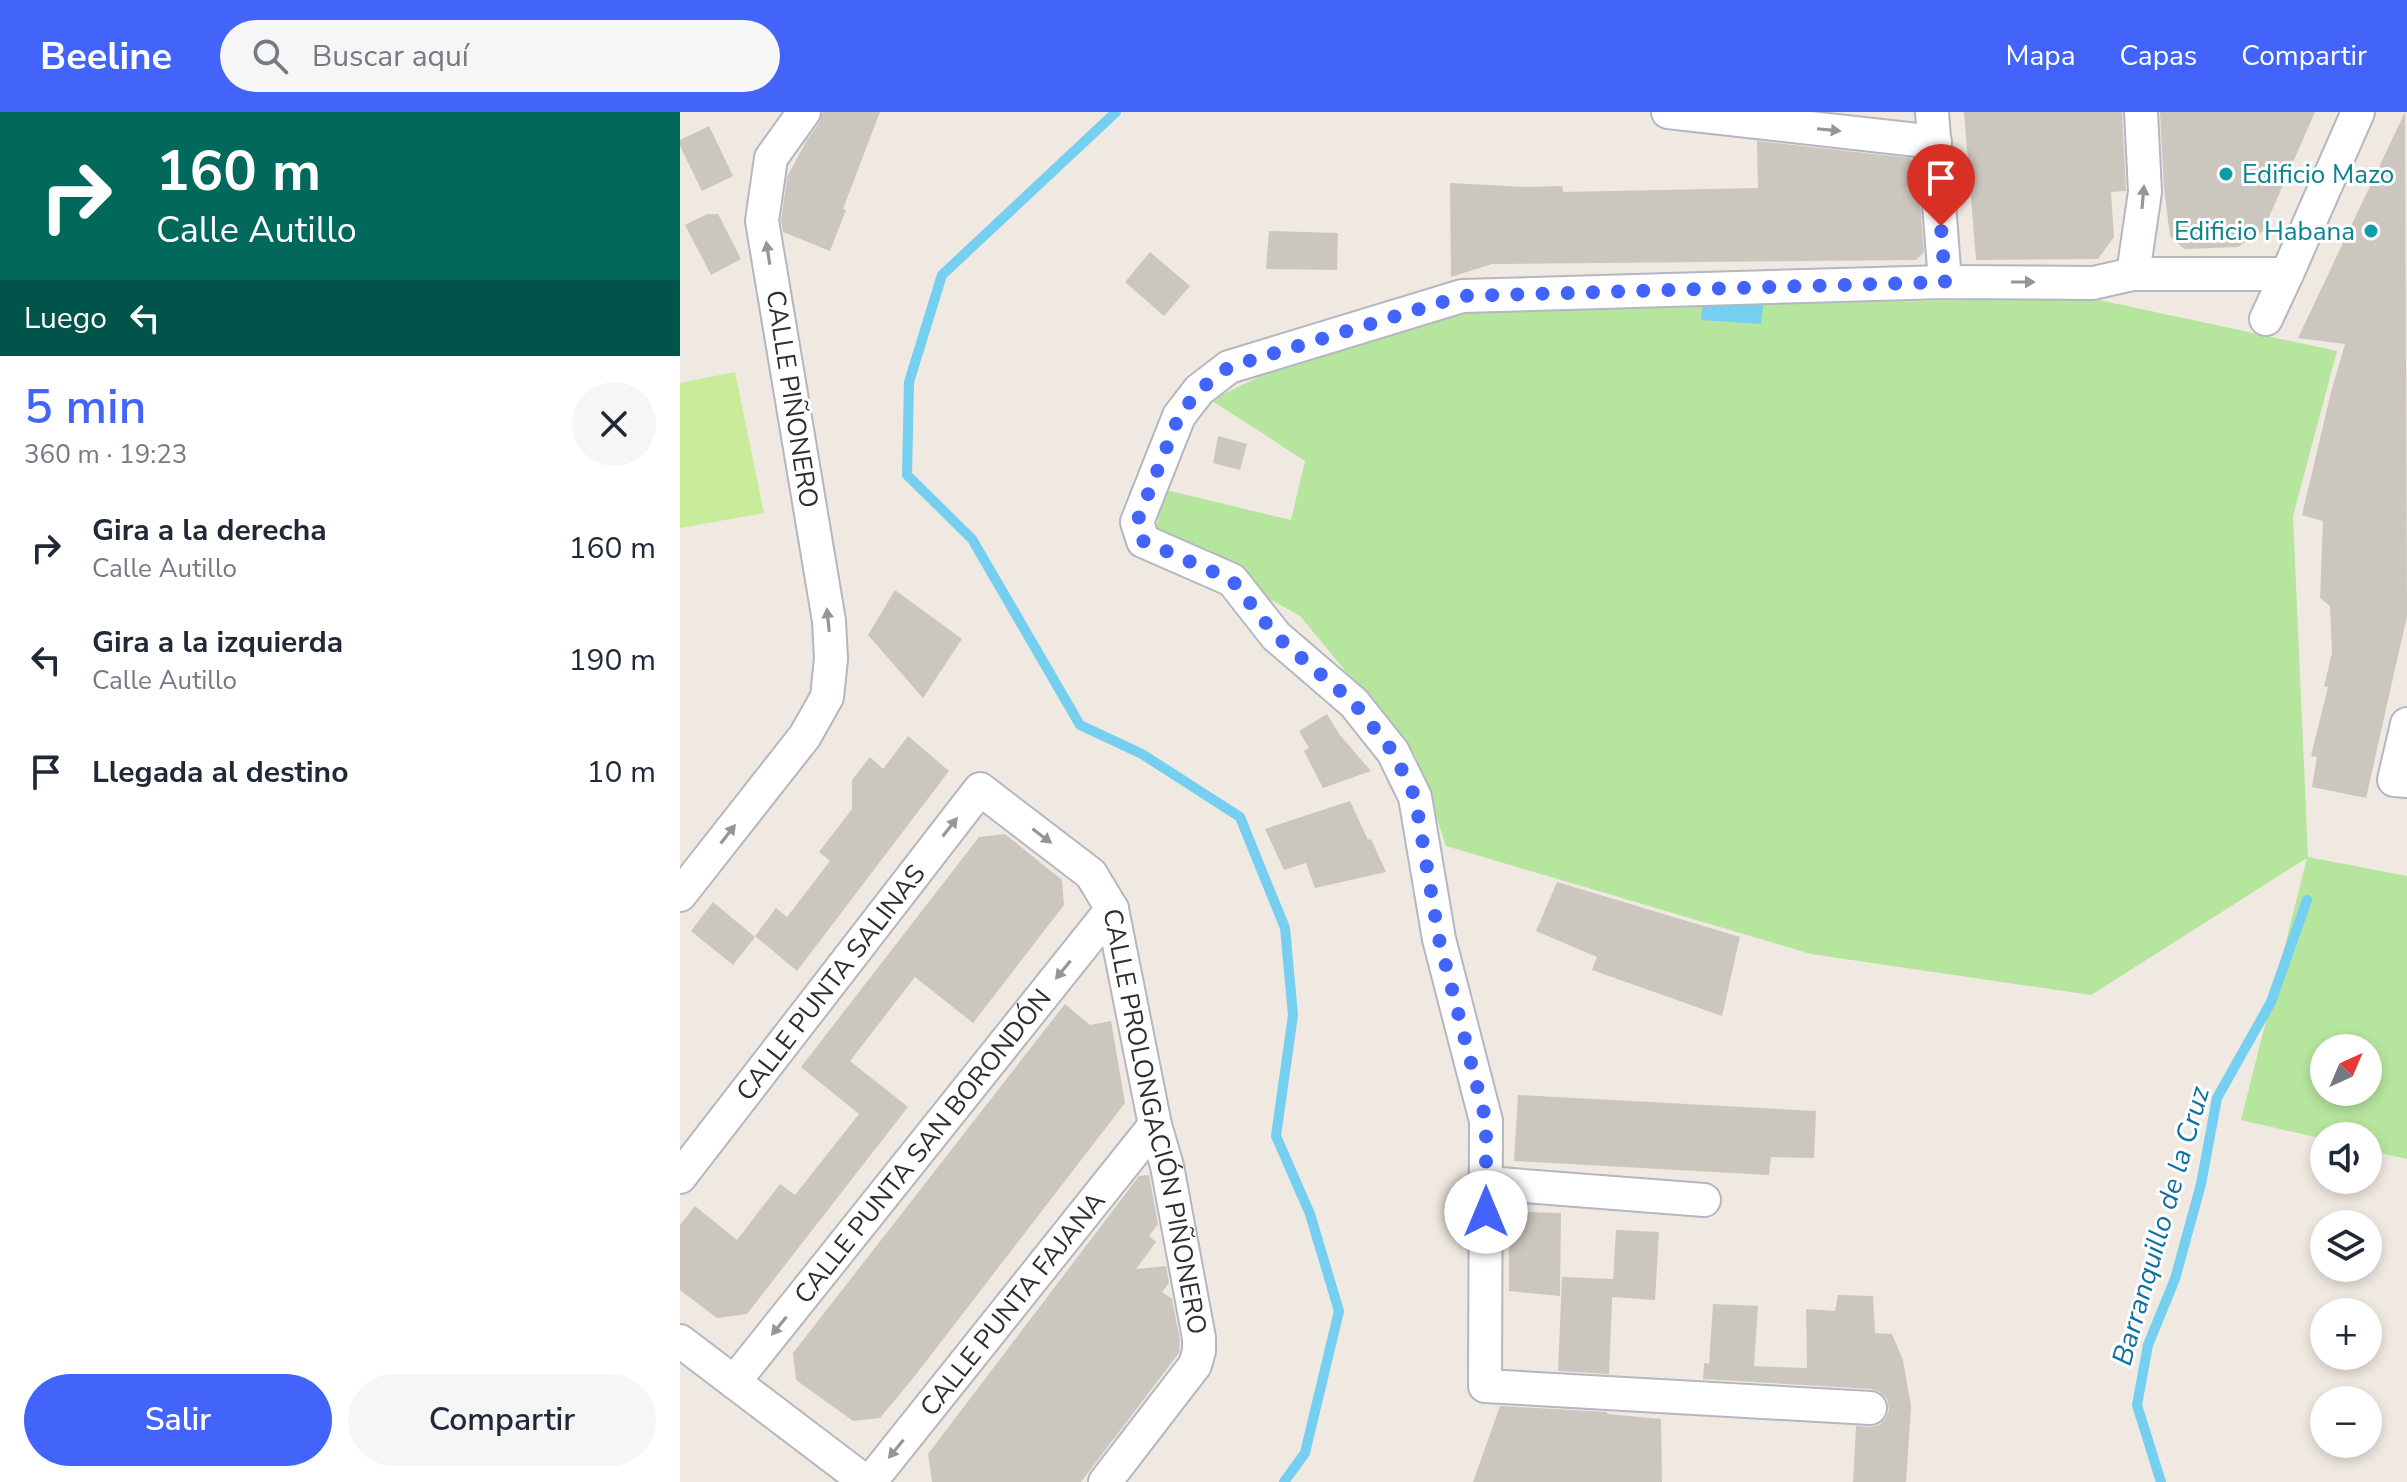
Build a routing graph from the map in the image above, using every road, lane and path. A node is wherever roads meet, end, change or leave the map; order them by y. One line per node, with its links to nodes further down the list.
1 (804, 112): 13 (street, CALLE PIÑONERO, one-way to 1)
2 (2141, 112): 6 (street, one-way to 2)
3 (2358, 112): 7 (street)
4 (1686, 113): 5 (street, one-way to 5)
5 (1934, 127): 8 (street)
6 (2133, 274): 7 (street); 8 (street, one-way to 6)
7 (2287, 274): 9 (street)
8 (1945, 282): 17 (street)
9 (2266, 319)
10 (2407, 724): 11 (street)
11 (2400, 780)
12 (980, 789): 14 (street, CALLE PROLONGACIÓN PIÑONERO, one-way to 14); 16 (street, CALLE PUNTA SALINAS, one-way to 12)
13 (680, 895)
14 (1112, 909): 15 (street, CALLE PROLONGACIÓN PIÑONERO); 20 (street, CALLE PUNTA SAN BORONDÓN, one-way to 20)
15 (1155, 1125): 22 (street, CALLE PUNTA FAJANA, one-way to 22); 23 (street, CALLE PROLONGACIÓN PIÑONERO)
16 (680, 1177)
17 (1486, 1183): 18 (street); 21 (street)
18 (1704, 1200)
19 (680, 1341): 20 (street)
20 (734, 1382): 22 (street)
21 (1870, 1408)
22 (868, 1482)
23 (1105, 1482)

